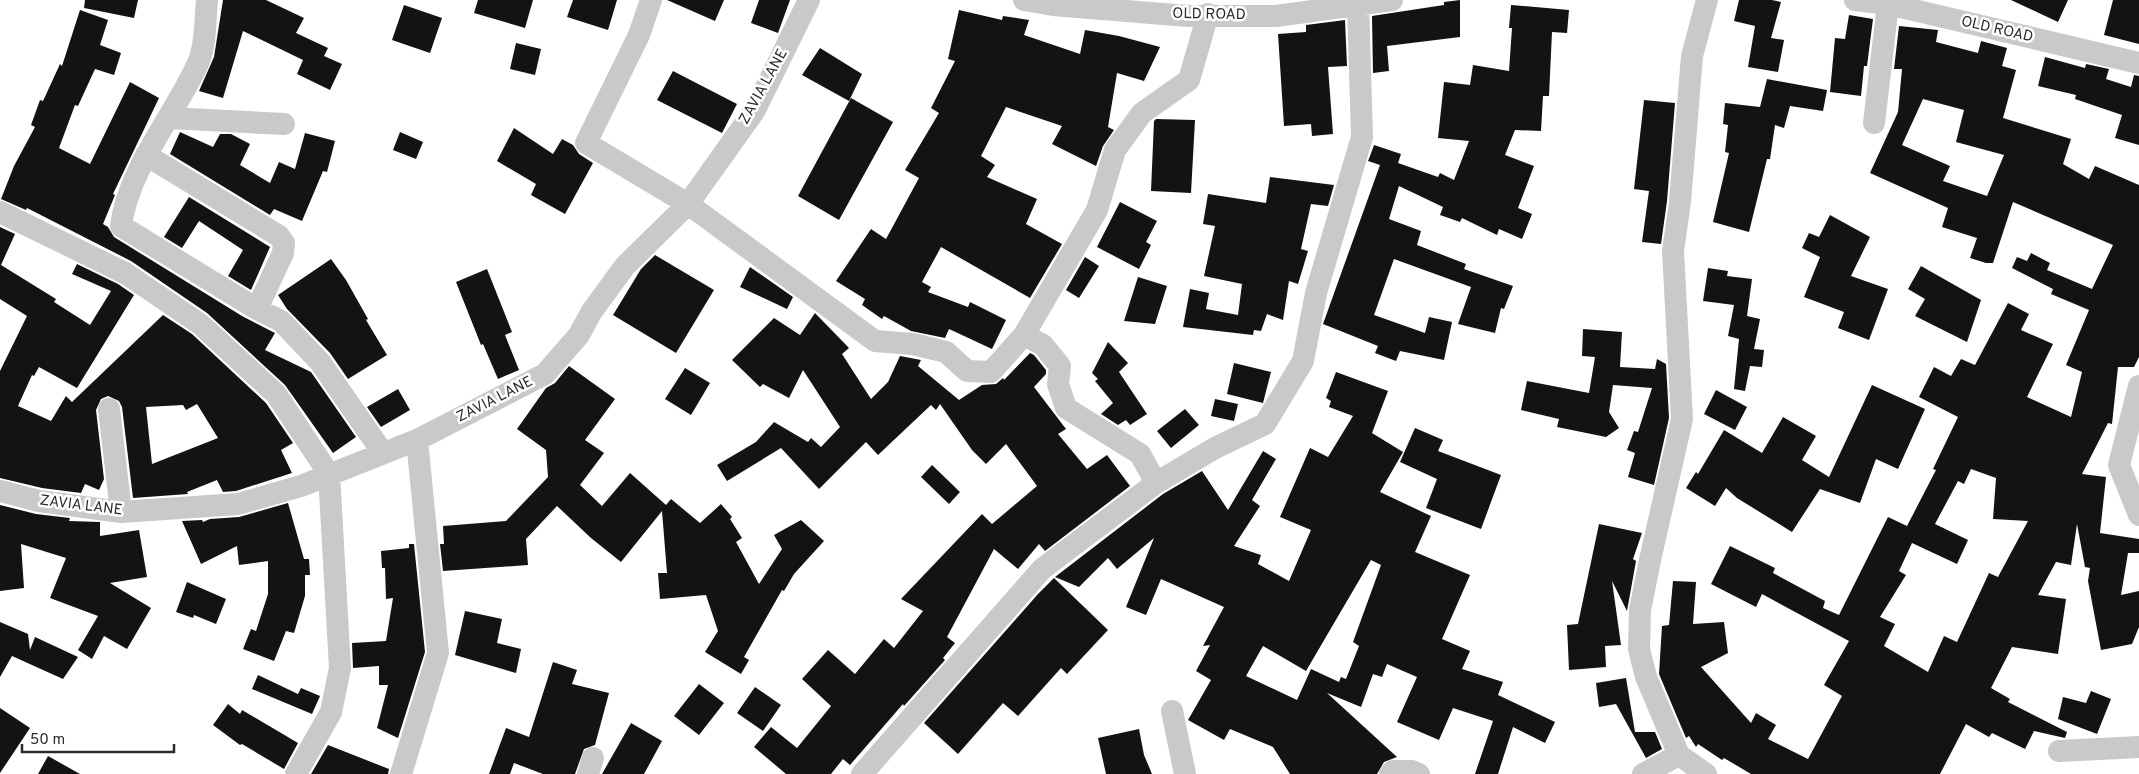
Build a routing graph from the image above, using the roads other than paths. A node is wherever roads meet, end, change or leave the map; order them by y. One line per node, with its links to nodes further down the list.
1 (207, 0): 12 (street)
2 (651, 0): 16 (street)
3 (809, 0): 16 (street, ZAVIA LANE)
4 (1024, 0): 10 (street, OLD ROAD)
5 (1392, 0): 8 (street, OLD ROAD)
6 (1708, 0): 32 (street)
7 (1855, 0): 9 (street, OLD ROAD)
8 (1358, 4): 10 (street, OLD ROAD); 25 (street)
9 (1888, 4): 11 (street, OLD ROAD); 13 (street)
10 (1208, 14): 19 (street)
11 (2139, 64)
12 (169, 118): 14 (street); 15 (street)
13 (1874, 123)
14 (284, 124)
15 (146, 155): 18 (street); 18 (street)
16 (688, 204): 19 (street); 22 (street, ZAVIA LANE)
17 (0, 212): 24 (street)
18 (257, 310): 23 (street)
19 (1024, 334): 25 (street)
20 (2139, 386): 28 (street)
21 (109, 409): 27 (street)
22 (417, 440): 23 (street, ZAVIA LANE); 34 (street)
23 (384, 453): 24 (street, ZAVIA LANE)
24 (329, 474): 27 (street, ZAVIA LANE); 33 (street)
25 (1156, 482): 35 (street)
26 (0, 491): 27 (street, ZAVIA LANE)
27 (121, 512)
28 (2139, 515)
29 (1172, 711): 36 (street)
30 (2139, 747): 31 (street)
31 (2059, 751)
32 (1679, 755): 39 (street); 40 (street)
33 (296, 774)
34 (401, 774)
35 (862, 774)
36 (1185, 774)
37 (1390, 774): 38 (street)
38 (1419, 774)
39 (1643, 774)
40 (1706, 774)

